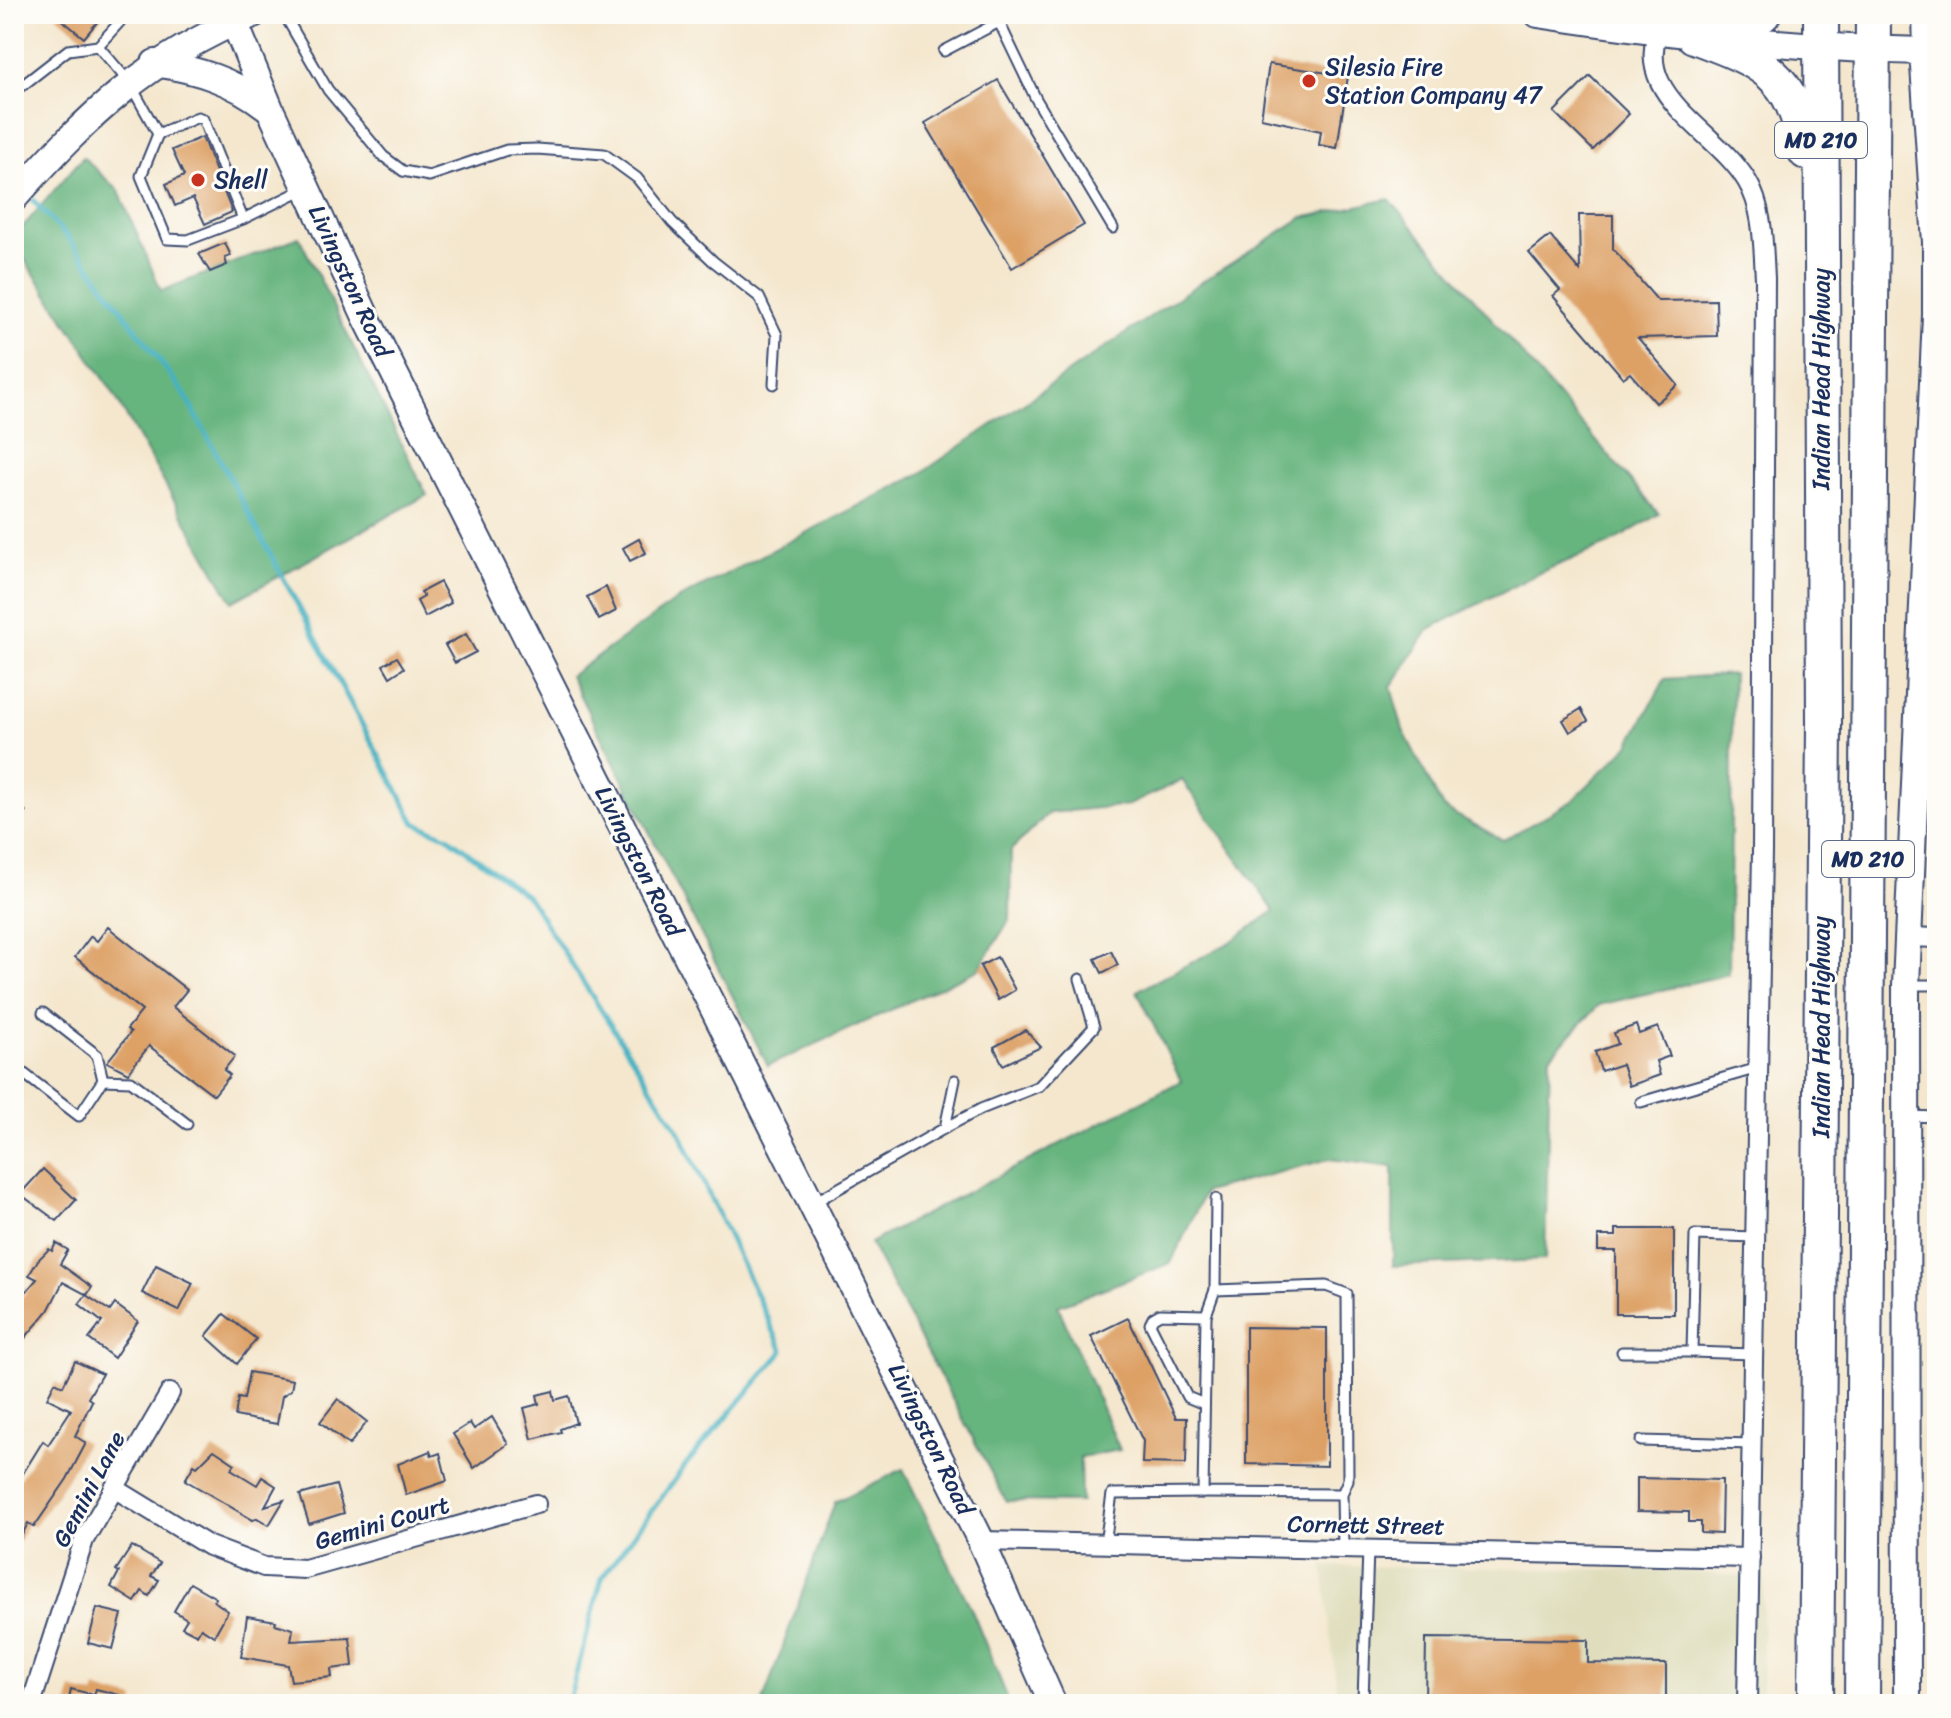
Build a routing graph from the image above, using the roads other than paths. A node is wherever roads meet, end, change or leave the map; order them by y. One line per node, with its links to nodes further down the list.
1 (127, 14): 12 (lane)
2 (284, 14): 28 (lane)
3 (1538, 14): 10 (main road)
4 (1763, 14): 11 (highway)
5 (1821, 14): 13 (highway, Indian Head Highway / MD 210)
6 (1873, 14): 14 (highway, Indian Head Highway / MD 210)
7 (1922, 14): 16 (street)
8 (239, 17): 17 (main road); 20 (main road, Livingston Road)
9 (1000, 18): 15 (lane); 25 (lane)
10 (1606, 19): 11 (main road)
11 (1673, 29): 13 (main road); 26 (highway); 38 (street)
12 (98, 46): 18 (lane); 19 (lane)
13 (1821, 48): 14 (main road); 26 (highway, Indian Head Highway / MD 210)
14 (1873, 50): 16 (main road); 72 (highway, Indian Head Highway / MD 210)
15 (944, 51)
16 (1923, 51): 27 (main road)
17 (155, 63): 19 (main road); 20 (main road)
18 (14, 78)
19 (129, 82): 21 (lane); 23 (main road)
20 (270, 109): 22 (main road, Livingston Road)
21 (158, 134): 24 (lane); 24 (lane)
22 (306, 188): 24 (lane); 47 (main road, Livingston Road)
23 (14, 198)
24 (243, 219)
25 (1113, 228)
26 (1821, 232): 71 (highway, Indian Head Highway / MD 210)
27 (1936, 338): 31 (main road)
28 (774, 384)
29 (14, 801): 30 (lane)
30 (14, 822)
31 (1909, 937): 32 (street); 34 (main road)
32 (1937, 938)
33 (1080, 979): 45 (lane)
34 (1906, 985): 35 (lane); 42 (main road)
35 (1937, 985)
36 (43, 1013): 39 (lane)
37 (14, 1066): 39 (lane)
38 (1758, 1068): 41 (lane); 48 (street)
39 (103, 1080): 44 (lane)
40 (955, 1080): 45 (lane)
41 (1641, 1102)
42 (1906, 1116): 43 (lane); 73 (main road)
43 (1937, 1117)
44 (187, 1124)
45 (945, 1128): 47 (lane)
46 (1216, 1199): 49 (lane)
47 (813, 1203): 62 (main road, Livingston Road)
48 (1755, 1237): 52 (lane); 53 (street)
49 (1215, 1290): 50 (lane); 60 (lane)
50 (1206, 1315): 55 (lane); 55 (lane)
51 (1622, 1352): 52 (lane)
52 (1692, 1352): 53 (lane)
53 (1753, 1354): 57 (street)
54 (170, 1393): 58 (street, Gemini Lane)
55 (1204, 1404): 59 (lane)
56 (1641, 1441): 57 (lane)
57 (1752, 1444): 66 (street)
58 (114, 1488): 61 (street, Gemini Court); 68 (street, Gemini Lane)
59 (1203, 1493): 60 (lane); 63 (lane)
60 (1342, 1494): 64 (lane)
61 (536, 1504)
62 (981, 1541): 63 (street, Cornett Street); 69 (main road, Livingston Road)
63 (1105, 1544): 64 (street, Cornett Street)
64 (1343, 1549): 65 (street, Cornett Street)
65 (1368, 1549): 66 (street, Cornett Street); 67 (lane)
66 (1750, 1558): 70 (street)
67 (1363, 1700)
68 (31, 1704)
69 (1053, 1704)
70 (1747, 1704)
71 (1816, 1704)
72 (1862, 1704)
73 (1907, 1704)

